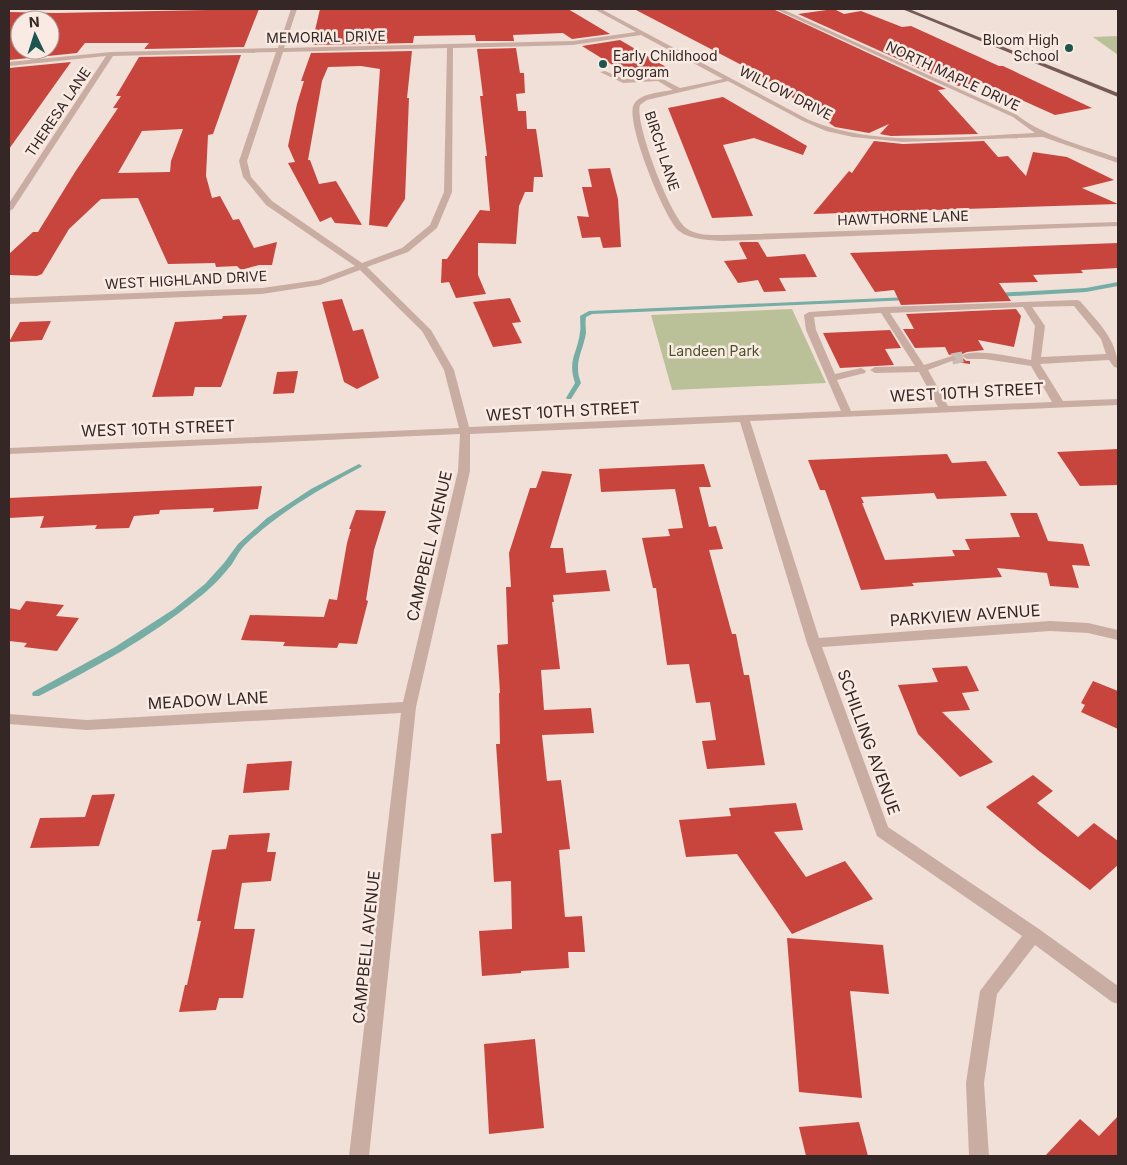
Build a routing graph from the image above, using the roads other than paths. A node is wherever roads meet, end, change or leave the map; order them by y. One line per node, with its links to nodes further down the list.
1 (294, 9): 7 (street, CAMPBELL AVENUE)
2 (597, 9): 5 (street, WILLOW DRIVE)
3 (778, 9): 14 (street, NORTH MAPLE DRIVE)
4 (905, 9): 13 (main road)
5 (643, 33): 6 (street, MEMORIAL DRIVE); 11 (street, WILLOW DRIVE)
6 (450, 47): 7 (street, MEMORIAL DRIVE); 19 (street, WEST HIGHLAND DRIVE)
7 (280, 50): 8 (street, MEMORIAL DRIVE); 19 (street, CAMPBELL AVENUE)
8 (111, 54): 9 (street, MEMORIAL DRIVE); 16 (street, THERESA LANE)
9 (9, 64)
10 (603, 72): 12 (street)
11 (730, 79): 12 (street, BIRCH LANE); 14 (street, WILLOW DRIVE)
12 (678, 90): 18 (street, BIRCH LANE)
13 (1118, 95)
14 (1040, 135): 15 (street, NORTH MAPLE DRIVE)
15 (1118, 161)
16 (9, 209)
17 (1118, 224): 18 (street, HAWTHORNE LANE)
18 (688, 233)
19 (361, 266): 20 (street, WEST HIGHLAND DRIVE); 36 (street, CAMPBELL AVENUE)
20 (9, 301)
21 (1026, 304): 22 (street); 25 (street); 26 (street)
22 (884, 310): 27 (street); 30 (street)
23 (967, 356): 26 (street)
24 (952, 359): 27 (street)
25 (1115, 361): 26 (street)
26 (1036, 362): 32 (street)
27 (922, 369): 28 (street); 33 (street)
28 (875, 370)
29 (861, 371): 30 (street)
30 (831, 378): 34 (street)
31 (1118, 402): 32 (street, WEST 10TH STREET)
32 (1059, 404): 33 (street, WEST 10TH STREET)
33 (946, 410): 34 (street, WEST 10TH STREET)
34 (847, 414): 35 (street, WEST 10TH STREET)
35 (744, 419): 36 (street, WEST 10TH STREET); 39 (street, SCHILLING AVENUE)
36 (465, 432): 37 (street, WEST 10TH STREET); 40 (street, CAMPBELL AVENUE)
37 (9, 451)
38 (1118, 635): 39 (street, PARKVIEW AVENUE)
39 (814, 643): 42 (street, SCHILLING AVENUE)
40 (408, 707): 41 (street, MEADOW LANE); 44 (street, CAMPBELL AVENUE)
41 (9, 719)
42 (1033, 934): 43 (street, SCHILLING AVENUE); 45 (street)
43 (1118, 996)
44 (359, 1156)
45 (979, 1156)

